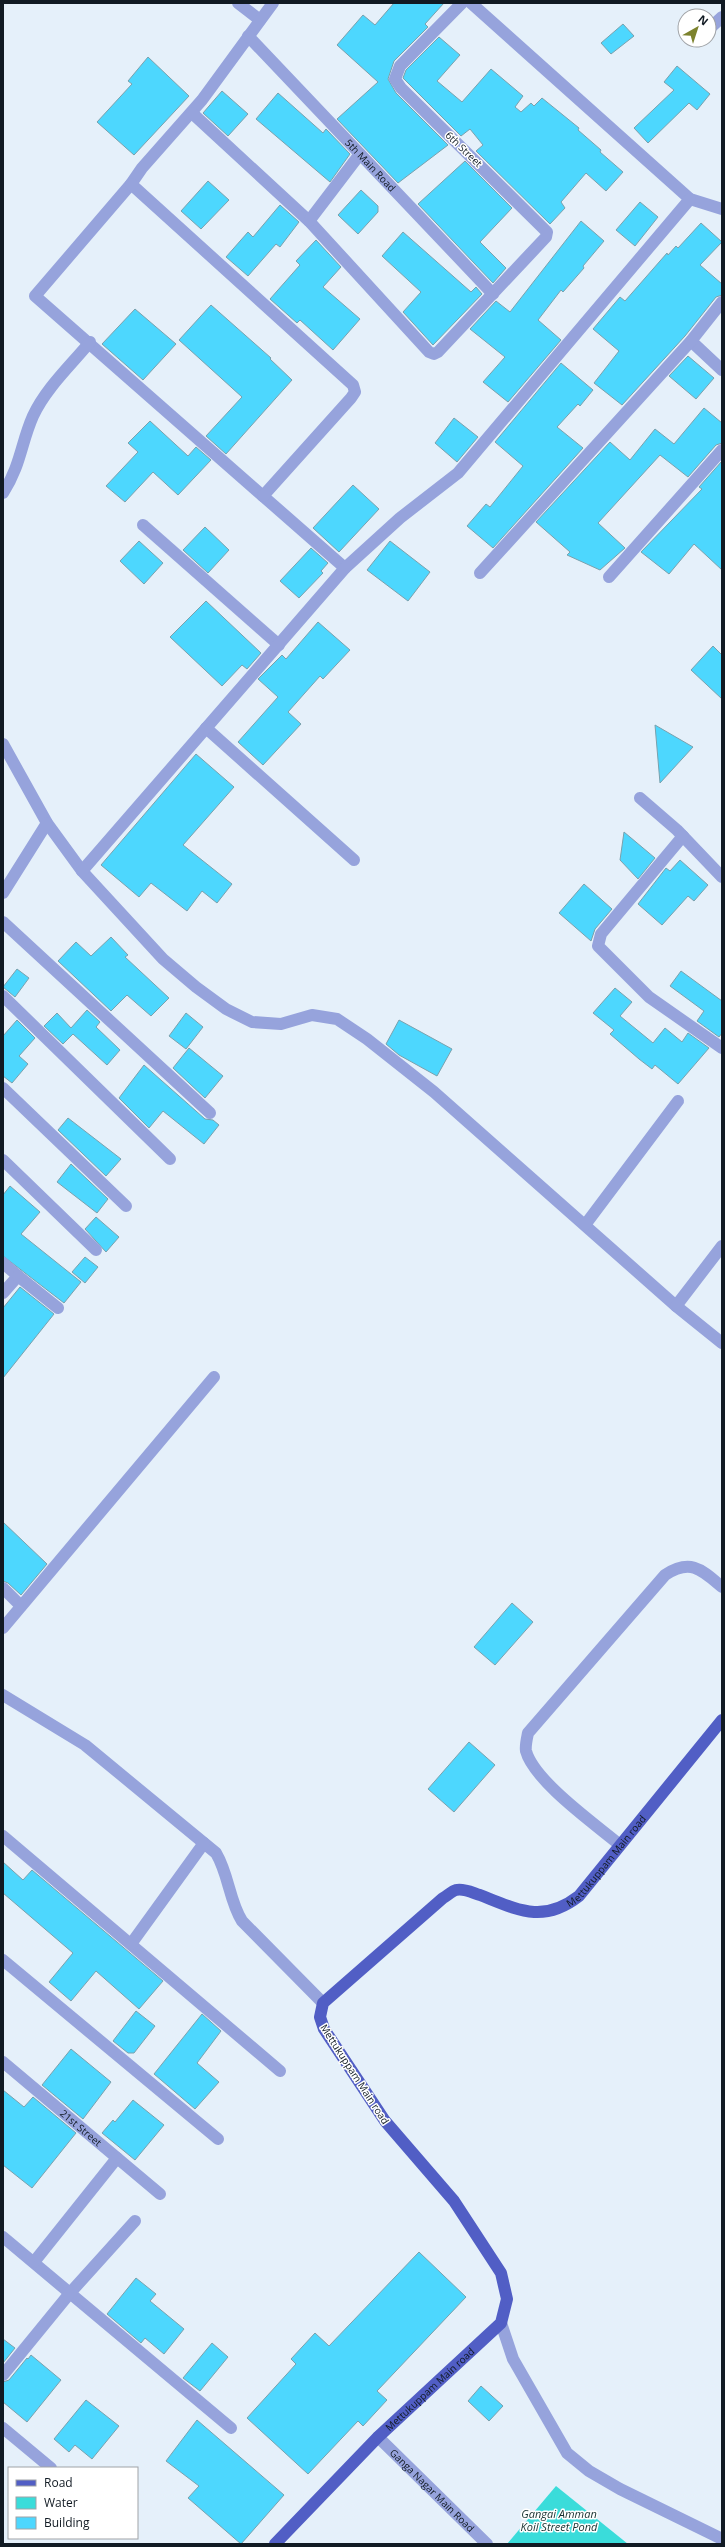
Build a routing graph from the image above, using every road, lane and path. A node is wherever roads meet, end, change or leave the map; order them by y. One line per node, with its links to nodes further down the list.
1 (238, 3): 5 (street)
2 (273, 3): 5 (street)
3 (462, 3): 13 (street, 6th Street)
4 (471, 3): 10 (street)
5 (260, 20): 6 (street)
6 (248, 36): 7 (street); 8 (street, 5th Main Road)
7 (192, 113): 9 (street); 12 (street)
8 (360, 154): 12 (street); 13 (street, 5th Main Road)
9 (131, 184): 16 (street); 20 (street)
10 (690, 199): 11 (street); 22 (street)
11 (722, 209)
12 (309, 221): 13 (street)
13 (493, 294)
14 (722, 302): 15 (street)
15 (690, 341): 17 (street); 23 (street)
16 (90, 342): 19 (street); 20 (street)
17 (722, 370)
18 (722, 450): 24 (street)
19 (3, 493)
20 (263, 496): 22 (street)
21 (143, 525): 25 (street)
22 (345, 568): 25 (street)
23 (480, 573)
24 (609, 576)
25 (279, 645): 26 (street)
26 (206, 728): 31 (street); 32 (street)
27 (3, 744): 29 (street)
28 (640, 798): 30 (street)
29 (47, 823): 32 (street); 34 (street)
30 (683, 836): 33 (street); 37 (street)
31 (354, 860)
32 (82, 871): 44 (street)
33 (722, 877)
34 (3, 894)
35 (3, 922): 40 (street)
36 (3, 996): 41 (street)
37 (722, 1048)
38 (3, 1088): 43 (street)
39 (678, 1101): 44 (street)
40 (210, 1113)
41 (170, 1159)
42 (3, 1160): 46 (street)
43 (126, 1206)
44 (585, 1225): 50 (street)
45 (722, 1246): 50 (street)
46 (96, 1250)
47 (3, 1263): 48 (street)
48 (18, 1276): 49 (street); 51 (street)
49 (3, 1294)
50 (676, 1306): 52 (street)
51 (58, 1308)
52 (722, 1343)
53 (214, 1377): 56 (street)
54 (722, 1587): 62 (street)
55 (3, 1588): 56 (street)
56 (21, 1606): 57 (street)
57 (3, 1628)
58 (3, 1695): 61 (street)
59 (722, 1720): 62 (main road, Mettukuppam Main road)
60 (3, 1836): 63 (street)
61 (204, 1844): 63 (street); 65 (street)
62 (620, 1845): 65 (main road, Mettukuppam Main road)
63 (131, 1944): 67 (street)
64 (3, 1960): 68 (street)
65 (323, 2004): 75 (main road, Mettukuppam Main road)
66 (3, 2062): 69 (street, 21st Street)
67 (280, 2071)
68 (218, 2139)
69 (117, 2158): 70 (street, 21st Street); 73 (street)
70 (160, 2194)
71 (135, 2221): 74 (street)
72 (3, 2237): 73 (street)
73 (34, 2262): 74 (street)
74 (70, 2293): 76 (street); 78 (street)
75 (501, 2323): 79 (main road, Mettukuppam Main road); 81 (street)
76 (3, 2375)
77 (3, 2428): 80 (street)
78 (231, 2428)
79 (378, 2437): 82 (main road, Mettukuppam Main road); 83 (street, Ganga Nagar Main Road)
80 (50, 2467)
81 (722, 2540)
82 (275, 2544)
83 (487, 2544)

